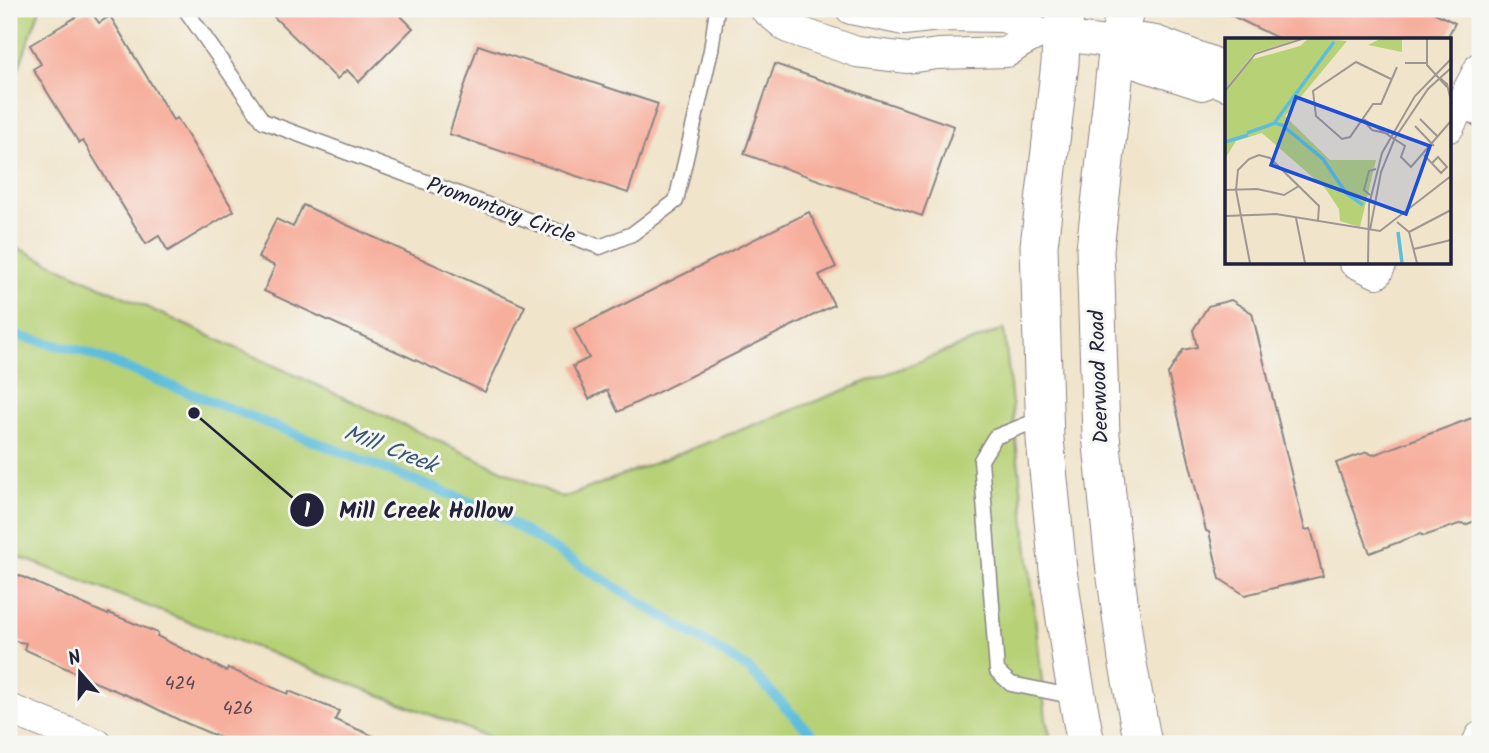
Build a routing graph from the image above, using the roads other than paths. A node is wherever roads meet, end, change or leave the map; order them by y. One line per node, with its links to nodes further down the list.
1 (185, 9): 2 (lane, Promontory Circle)
2 (717, 9)
3 (765, 9): 5 (street)
4 (852, 9): 5 (street)
5 (1056, 26): 6 (street); 12 (street)
6 (1124, 32): 8 (street); 18 (street, Deerwood Road)
7 (1480, 66): 9 (street)
8 (1221, 83)
9 (1463, 118)
10 (1358, 264): 11 (street)
11 (1381, 264)
12 (1044, 418): 13 (street); 13 (lane)
13 (1077, 697): 17 (street)
14 (9, 709): 16 (street)
15 (1480, 737): 19 (street)
16 (97, 744)
17 (1086, 744)
18 (1143, 744)
19 (1478, 744)

